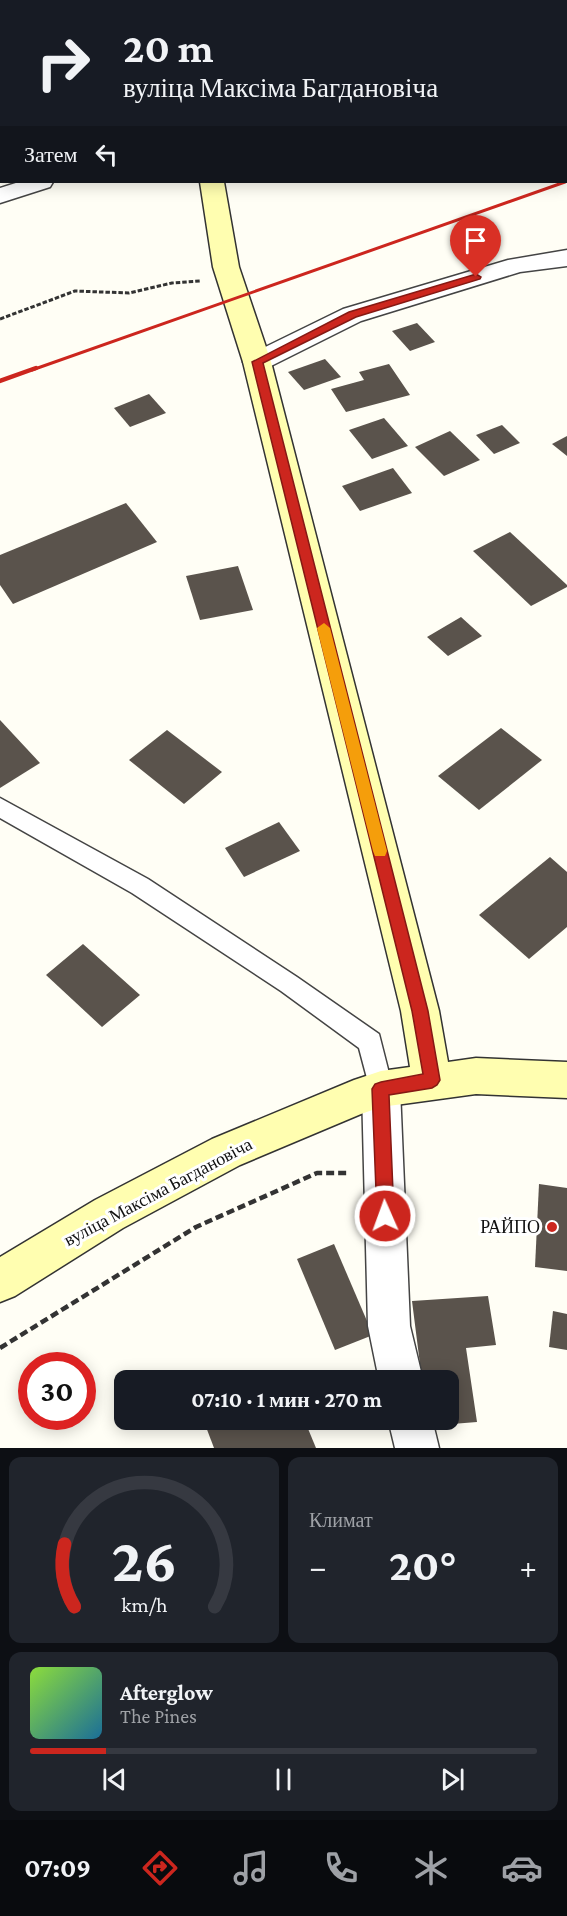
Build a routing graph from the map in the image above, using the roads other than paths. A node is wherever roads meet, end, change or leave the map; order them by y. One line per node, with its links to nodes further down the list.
1 (38, 183): 3 (street)
2 (212, 183): 5 (main road)
3 (0, 196)
4 (567, 258): 5 (street)
5 (257, 362): 7 (main road)
6 (0, 807): 9 (lane)
7 (432, 1080): 8 (main road, вуліца Максіма Багдановіча); 9 (main road, вуліца Максіма Багдановіча)
8 (567, 1080)
9 (381, 1089): 10 (main road, вуліца Максіма Багдановіча); 11 (street)
10 (0, 1281)
11 (399, 1370)
12 (413, 1430): 13 (street)
13 (417, 1448)

